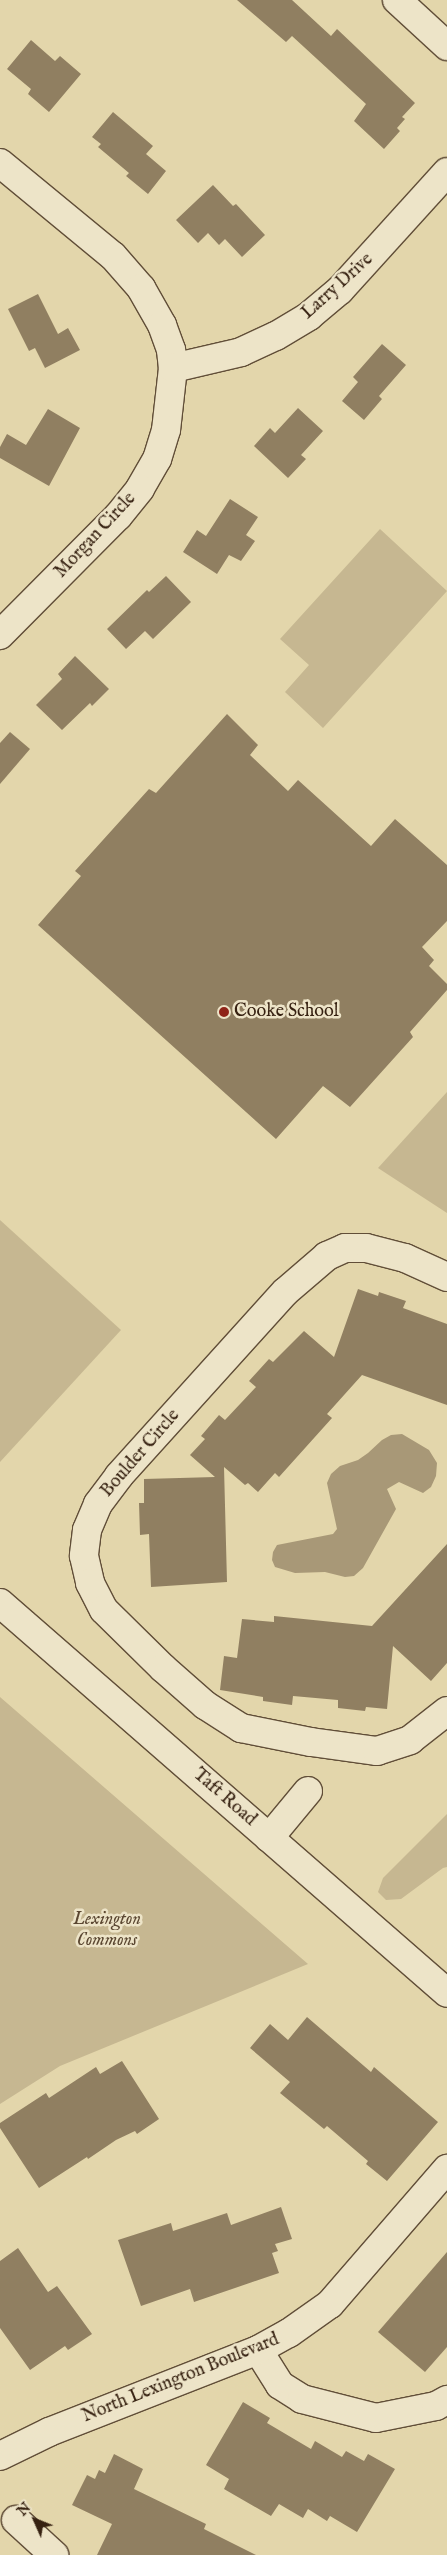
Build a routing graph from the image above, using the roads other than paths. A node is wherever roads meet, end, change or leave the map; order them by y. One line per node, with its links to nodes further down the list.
1 (397, 0): 2 (street)
2 (447, 46)
3 (0, 163): 5 (street, Morgan Circle)
4 (447, 172): 5 (street, Larry Drive)
5 (172, 368): 6 (street, Morgan Circle)
6 (0, 635)
7 (447, 1277): 9 (street, Boulder Circle)
8 (0, 1604): 11 (street, Taft Road)
9 (447, 1711)
10 (308, 1791): 11 (street)
11 (269, 1838): 12 (street, Taft Road)
12 (447, 1993)
13 (447, 2169): 14 (street, North Lexington Boulevard)
14 (258, 2350): 15 (street); 16 (street, North Lexington Boulevard)
15 (447, 2400)
16 (0, 2456)
17 (16, 2520): 18 (street)
18 (54, 2555)

